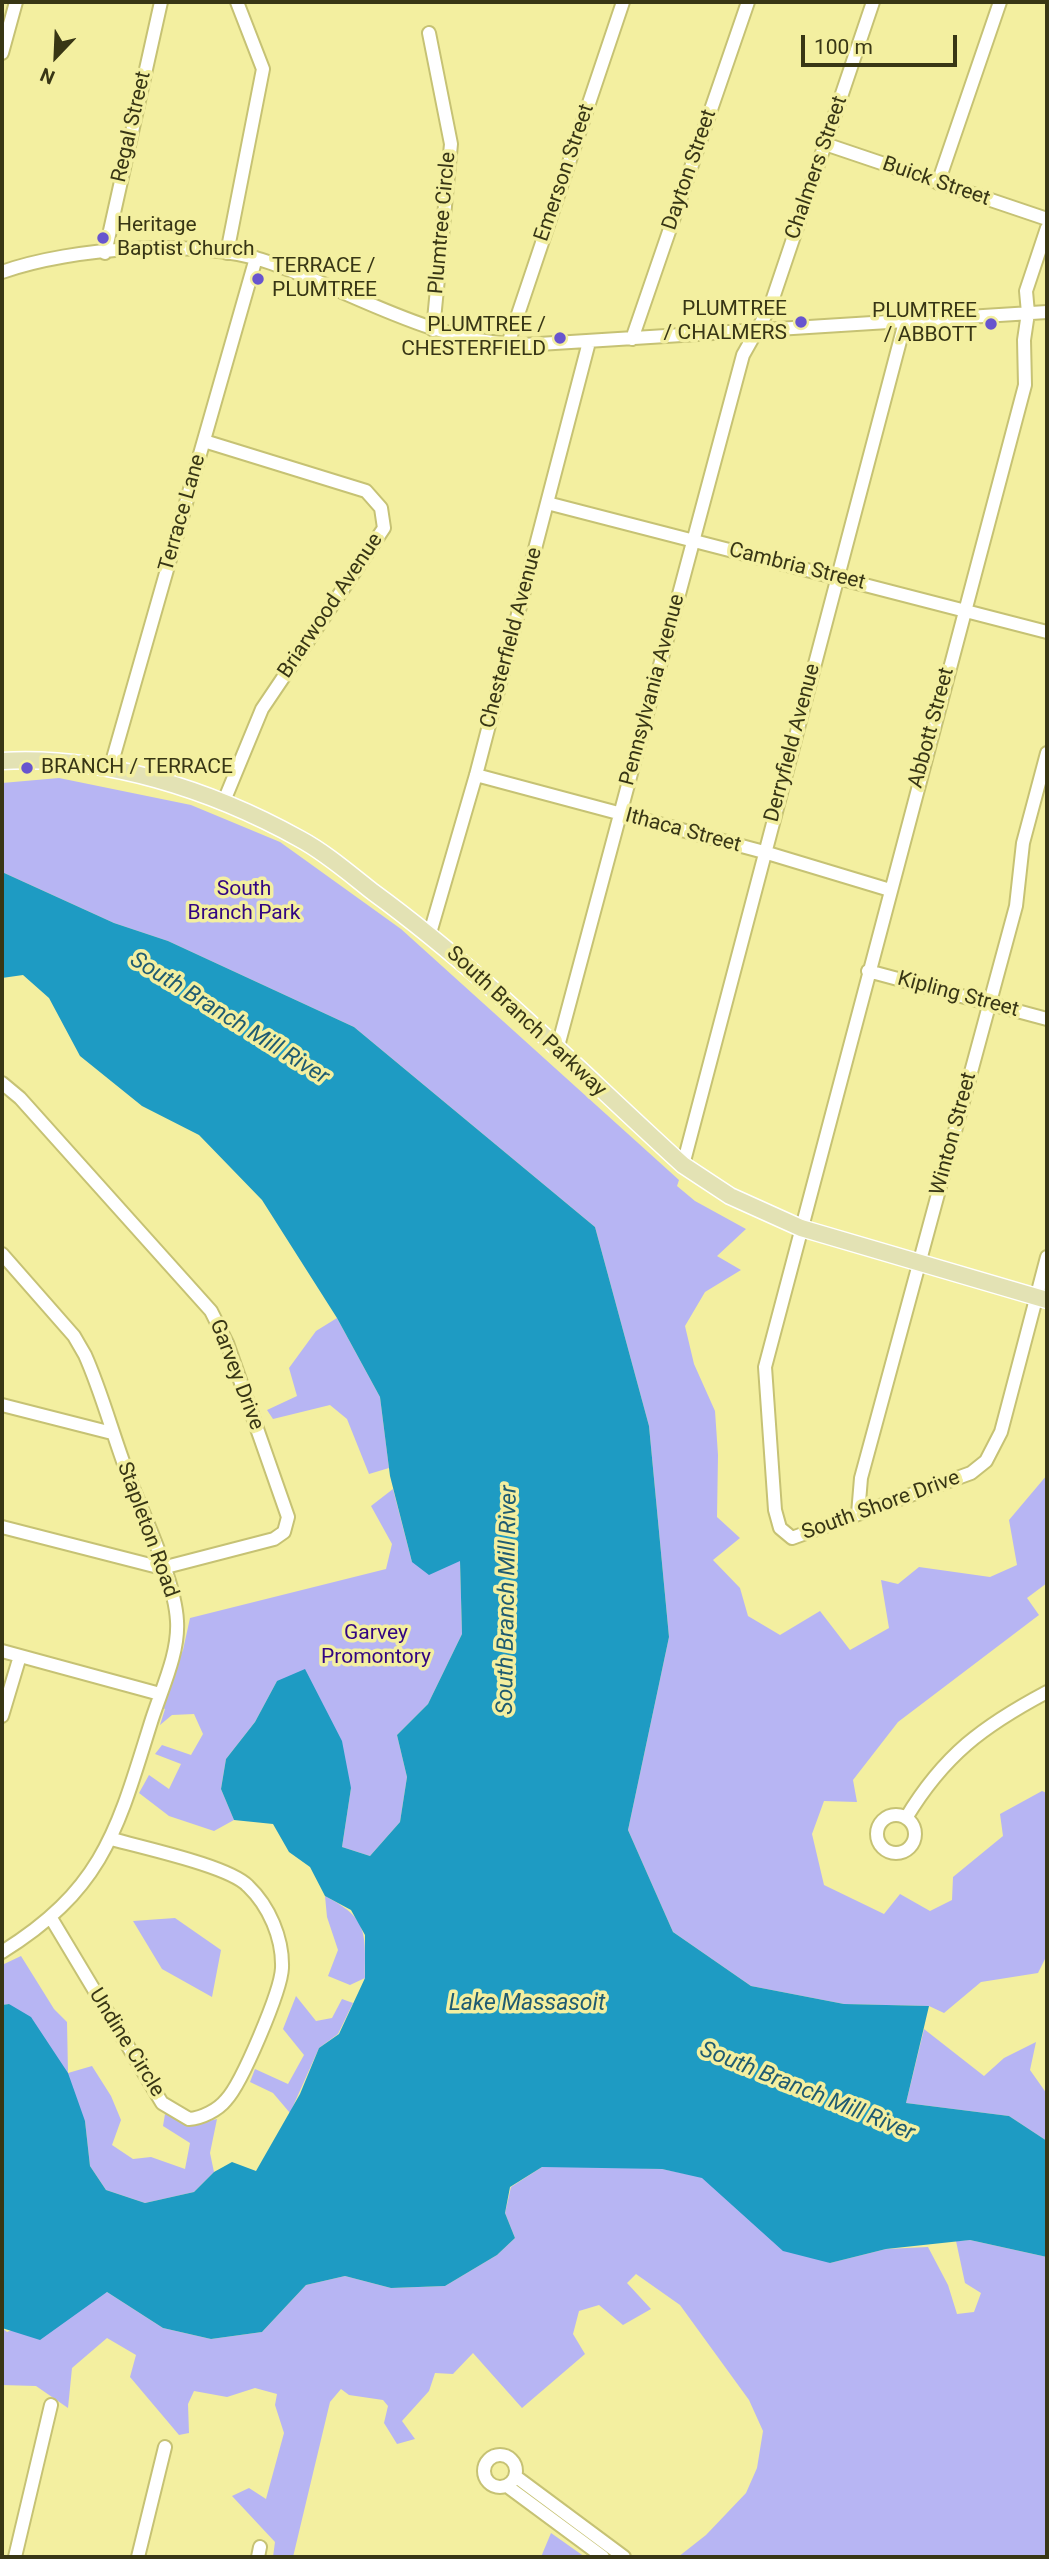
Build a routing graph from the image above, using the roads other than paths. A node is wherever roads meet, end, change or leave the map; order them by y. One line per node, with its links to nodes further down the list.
1 (16, 2): 9 (street)
2 (161, 2): 14 (street, Regal Street)
3 (237, 2): 15 (street)
4 (623, 2): 25 (street, Emerson Street)
5 (748, 2): 23 (street, Dayton Street)
6 (873, 2): 10 (street, Chalmers Street)
7 (1000, 2): 11 (street)
8 (429, 33): 21 (street, Plumtree Circle)
9 (2, 53)
10 (824, 144): 11 (street, Buick Street); 22 (street, Chalmers Street)
11 (938, 183): 12 (street, Buick Street)
12 (1047, 219)
13 (1047, 228): 19 (street, Abbott Street)
14 (105, 253): 15 (street); 17 (street)
15 (226, 253): 16 (street)
16 (256, 258): 21 (street); 26 (street, Terrace Lane)
17 (2, 272)
18 (1047, 312): 19 (street)
19 (1028, 313): 20 (street); 30 (street, Abbott Street)
20 (905, 322): 22 (street); 29 (street, Derryfield Avenue)
21 (433, 330): 25 (street)
22 (755, 332): 23 (street); 28 (street, Pennsylvania Avenue)
23 (632, 339): 24 (street)
24 (589, 342): 25 (street); 27 (street, Chesterfield Avenue)
25 (508, 344)
26 (204, 441): 34 (street, Terrace Lane); 36 (street, Briarwood Avenue)
27 (547, 503): 28 (street, Cambria Street); 35 (street, Chesterfield Avenue)
28 (692, 540): 29 (street, Cambria Street); 37 (street, Pennsylvania Avenue)
29 (836, 576): 30 (street, Cambria Street); 38 (street, Derryfield Avenue)
30 (963, 610): 31 (street, Cambria Street); 39 (street, Abbott Street)
31 (1047, 632)
32 (1047, 753): 42 (street, Winton Street)
33 (2, 761): 34 (main road, South Branch Parkway)
34 (110, 769): 36 (main road, South Branch Parkway)
35 (476, 775): 37 (street, Ithaca Street); 40 (street, Chesterfield Avenue)
36 (224, 801): 40 (main road, South Branch Parkway)
37 (620, 814): 38 (street, Ithaca Street); 44 (street, Pennsylvania Avenue)
38 (764, 852): 39 (street, Ithaca Street); 46 (street, Derryfield Avenue)
39 (890, 890): 41 (street, Abbott Street)
40 (430, 933): 44 (main road, South Branch Parkway)
41 (868, 971): 42 (street, Kipling Street); 47 (street, Abbott Street)
42 (989, 1005): 43 (street, Kipling Street); 50 (street, Winton Street)
43 (1047, 1019)
44 (557, 1050): 46 (main road, South Branch Parkway)
45 (2, 1083): 56 (street, Garvey Drive)
46 (682, 1165): 47 (main road, South Branch Parkway)
47 (801, 1228): 50 (main road, South Branch Parkway); 54 (street, South Shore Drive)
48 (2, 1254): 53 (street, Stapleton Road)
49 (1047, 1257): 51 (street, South Shore Drive)
50 (921, 1262): 51 (main road, South Branch Parkway); 54 (street, Winton Street)
51 (1042, 1298): 54 (street, South Shore Drive)
52 (2, 1405): 53 (street)
53 (113, 1433): 56 (street, Stapleton Road)
54 (859, 1514)
55 (2, 1527): 56 (street)
56 (162, 1568): 60 (street, Stapleton Road)
57 (2, 1651): 58 (street)
58 (20, 1656): 60 (street); 61 (street)
59 (1047, 1692): 62 (street)
60 (160, 1694): 63 (street, Stapleton Road)
61 (2, 1716)
62 (906, 1818)
63 (112, 1839): 64 (street, Stapleton Road); 64 (street, Undine Circle)
64 (51, 1918): 65 (street, Stapleton Road)
65 (2, 1952)
66 (51, 2405): 70 (street)
67 (165, 2447): 71 (street)
68 (511, 2481): 69 (street)
69 (535, 2498): 72 (street); 73 (street)
70 (15, 2557)
71 (138, 2557)
72 (603, 2557)
73 (624, 2557)

